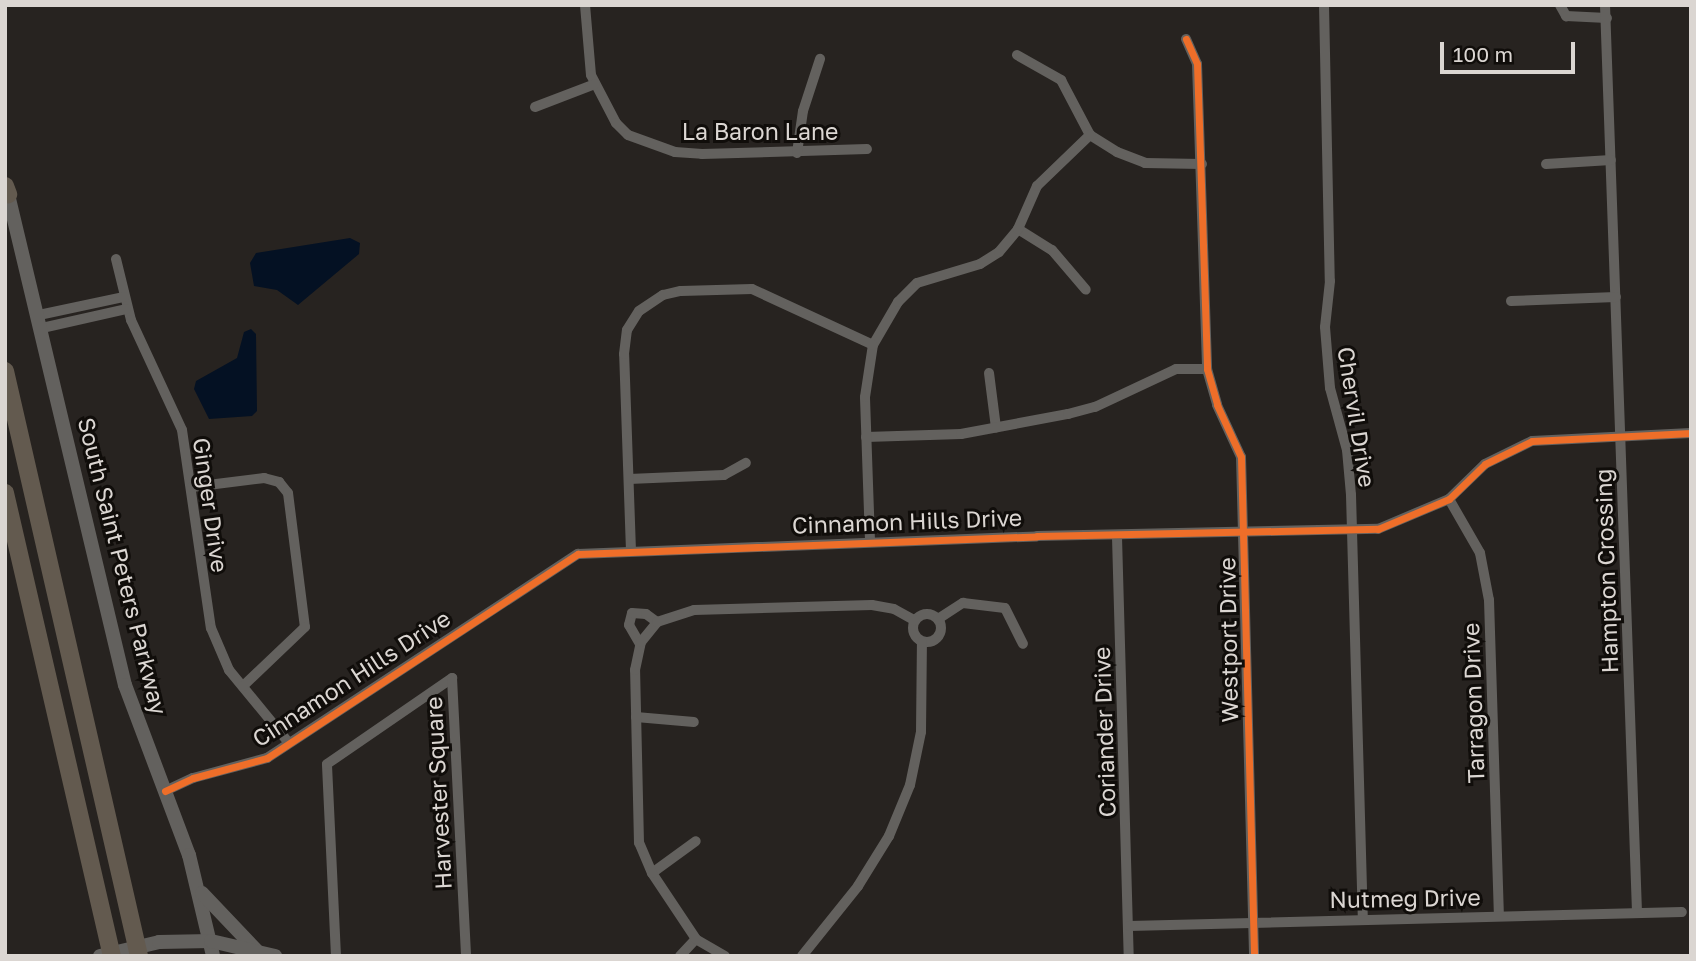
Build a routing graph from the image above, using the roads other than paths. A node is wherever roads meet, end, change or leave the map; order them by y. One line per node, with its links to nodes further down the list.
1 (585, 5): 9 (street, La Baron Lane)
2 (1324, 5): 39 (street, Chervil Drive)
3 (1560, 5): 5 (street)
4 (1605, 5): 5 (street, Hampton Crossing)
5 (1607, 18): 14 (street, Hampton Crossing)
6 (1186, 39): 15 (street, Westport Drive)
7 (1017, 55): 11 (street)
8 (820, 59): 13 (street)
9 (595, 84): 10 (street); 13 (street, La Baron Lane)
10 (535, 107)
11 (1090, 135): 15 (street); 18 (street)
12 (867, 149): 13 (street, La Baron Lane)
13 (797, 153)
14 (1611, 160): 16 (street); 22 (street, Hampton Crossing)
15 (1202, 164): 27 (street, Westport Drive)
16 (1546, 164)
17 (6, 187): 25 (main road, South Saint Peters Parkway)
18 (1018, 229): 20 (street); 26 (street)
19 (116, 259): 21 (street, Ginger Drive)
20 (1086, 290)
21 (124, 297): 24 (street, Ginger Drive); 25 (street)
22 (1616, 297): 23 (street); 32 (street, Hampton Crossing)
23 (1511, 301)
24 (126, 309): 25 (street); 36 (street, Ginger Drive)
25 (41, 321): 54 (main road, South Saint Peters Parkway)
26 (873, 345): 33 (street); 35 (street)
27 (1207, 369): 30 (street); 40 (street, Westport Drive)
28 (5, 371): 69 (highway)
29 (989, 373): 30 (street)
30 (996, 428): 33 (street)
31 (1691, 433): 32 (street, Cinnamon Hills Drive)
32 (1621, 436): 38 (street, Cinnamon Hills Drive); 58 (street, Hampton Crossing)
33 (866, 437): 42 (street)
34 (746, 463): 35 (street)
35 (629, 479): 43 (street)
36 (192, 487): 50 (street, Ginger Drive); 50 (street)
37 (5, 493): 68 (highway)
38 (1449, 499): 39 (street, Cinnamon Hills Drive); 60 (street, Tarragon Drive)
39 (1350, 530): 40 (street, Cinnamon Hills Drive); 61 (street, Chervil Drive)
40 (1245, 531): 41 (street, Cinnamon Hills Drive); 62 (street, Westport Drive)
41 (1117, 537): 42 (street, Cinnamon Hills Drive); 63 (street, Coriander Drive)
42 (870, 541): 43 (street, Cinnamon Hills Drive)
43 (631, 551): 53 (street, Cinnamon Hills Drive)
44 (914, 620): 45 (street); 46 (street); 47 (street)
45 (938, 620): 47 (street); 49 (street)
46 (657, 622): 48 (street); 48 (street)
47 (922, 642): 75 (street)
48 (640, 644): 51 (street)
49 (1023, 645)
50 (243, 687): 53 (street, Ginger Drive)
51 (636, 717): 52 (street); 56 (street)
52 (694, 722)
53 (289, 743): 54 (street, Cinnamon Hills Drive)
54 (165, 791): 57 (main road, South Saint Peters Parkway)
55 (696, 841): 56 (street)
56 (652, 873): 64 (street)
57 (200, 890): 65 (main road, South Saint Peters Parkway); 66 (main road)
58 (1637, 912): 59 (street, Nutmeg Drive); 60 (street, Nutmeg Drive)
59 (1682, 912)
60 (1499, 915): 61 (street, Nutmeg Drive)
61 (1363, 918): 62 (street, Nutmeg Drive)
62 (1254, 922): 63 (street, Nutmeg Drive); 77 (street, Westport Drive)
63 (1129, 926): 76 (street, Coriander Drive)
64 (696, 939): 73 (street); 74 (street)
65 (212, 948): 66 (main road); 67 (main road)
66 (256, 950): 70 (main road)
67 (100, 956)
68 (111, 956)
69 (139, 956)
70 (275, 956)
71 (336, 956): 72 (street, Harvester Square)
72 (466, 956)
73 (680, 956)
74 (725, 956)
75 (802, 956)
76 (1129, 956)
77 (1254, 956)

